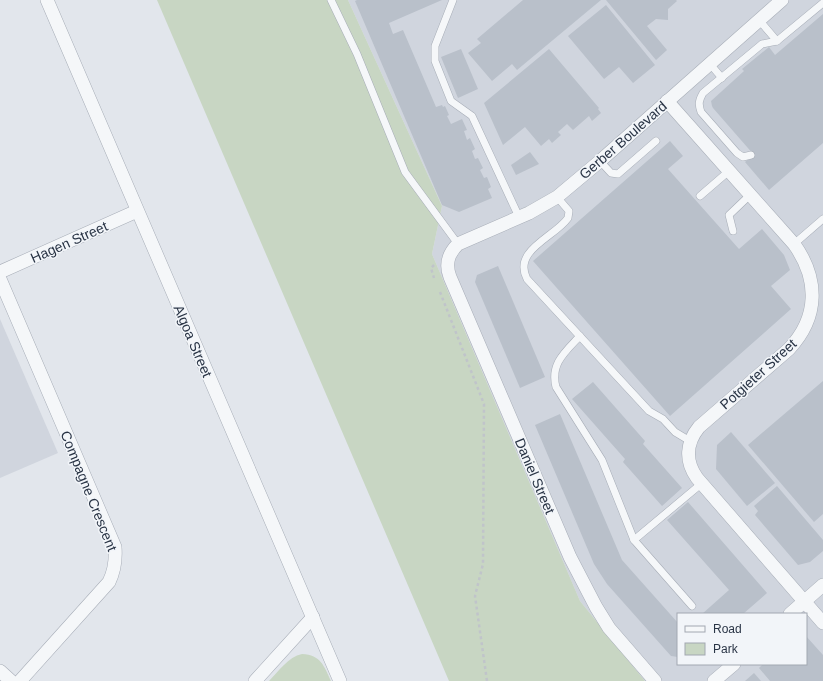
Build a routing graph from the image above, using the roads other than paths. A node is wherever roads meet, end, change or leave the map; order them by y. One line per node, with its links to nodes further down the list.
1 (47, 0): 18 (street, Algoa Street)
2 (331, 0): 22 (lane)
3 (453, 0): 19 (lane)
4 (782, 0): 6 (street, Gerber Boulevard)
5 (823, 3): 7 (lane)
6 (759, 20): 7 (lane); 8 (street, Gerber Boulevard)
7 (777, 41): 9 (lane)
8 (710, 64): 9 (lane); 10 (street, Gerber Boulevard)
9 (722, 78): 12 (lane)
10 (667, 101): 13 (street, Gerber Boulevard); 14 (street, Potgieter Street)
11 (656, 141): 13 (lane)
12 (752, 155)
13 (600, 162): 17 (street, Gerber Boulevard)
14 (729, 171): 15 (street, Potgieter Street); 16 (lane)
15 (750, 195): 21 (lane); 23 (street, Potgieter Street)
16 (700, 196)
17 (557, 197): 19 (street, Gerber Boulevard); 27 (lane)
18 (137, 211): 25 (street, Hagen Street); 35 (street, Algoa Street)
19 (519, 217): 22 (street, Gerber Boulevard)
20 (823, 219): 23 (lane)
21 (733, 231)
22 (458, 244): 24 (street, Gerber Boulevard)
23 (794, 244): 28 (street, Potgieter Street)
24 (449, 255): 43 (street, Daniel Street)
25 (0, 272)
26 (0, 279): 40 (street, Compagne Crescent)
27 (580, 336): 28 (lane); 30 (lane)
28 (690, 442): 29 (street)
29 (701, 484): 30 (lane); 32 (street)
30 (634, 540): 33 (lane)
31 (823, 585): 32 (street)
32 (804, 602): 34 (street); 36 (street)
33 (692, 606)
34 (791, 613)
35 (312, 617): 41 (street); 42 (street, Algoa Street)
36 (823, 623)
37 (733, 665): 44 (street)
38 (0, 671): 39 (street)
39 (11, 681)
40 (20, 681)
41 (255, 681)
42 (340, 681)
43 (655, 681)
44 (714, 681)

